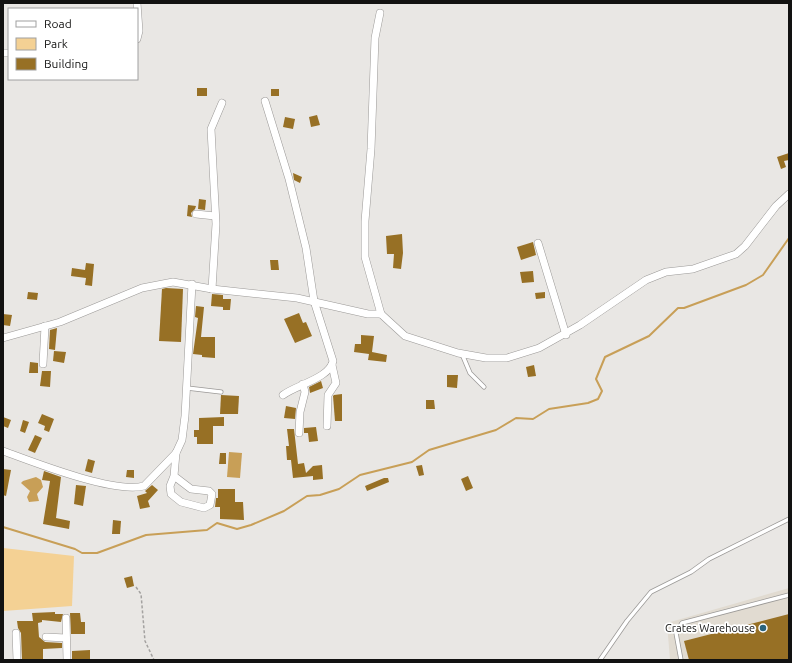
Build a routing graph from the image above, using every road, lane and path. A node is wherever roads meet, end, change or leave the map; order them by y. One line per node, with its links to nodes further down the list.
1 (380, 13): 13 (street)
2 (138, 17): 3 (street)
3 (138, 35)
4 (265, 100): 12 (street)
5 (222, 103): 8 (street)
6 (789, 194): 15 (street)
7 (196, 214): 8 (street)
8 (215, 216): 11 (street)
9 (538, 243): 15 (street)
10 (192, 284): 11 (street); 14 (street); 21 (street)
11 (212, 289): 12 (street)
12 (314, 301): 13 (street); 19 (street)
13 (381, 314): 17 (street)
14 (45, 326): 16 (street); 18 (street)
15 (566, 335): 17 (street)
16 (3, 338)
17 (461, 353): 22 (lane)
18 (43, 364)
19 (332, 365): 20 (street); 25 (street)
20 (303, 384): 24 (street); 26 (street)
21 (186, 387): 23 (lane); 28 (street)
22 (484, 387)
23 (221, 392)
24 (284, 396)
25 (327, 426)
26 (299, 433)
27 (3, 451): 28 (street)
28 (176, 454): 29 (street)
29 (174, 476): 29 (street)
30 (789, 519): 40 (lane)
31 (136, 587): 39 (path)
32 (789, 595): 41 (lane)
33 (66, 618): 36 (street)
34 (16, 633): 37 (street)
35 (46, 637): 36 (street)
36 (66, 638): 38 (street)
37 (17, 660)
38 (67, 660)
39 (154, 660)
40 (600, 660)
41 (680, 660)

